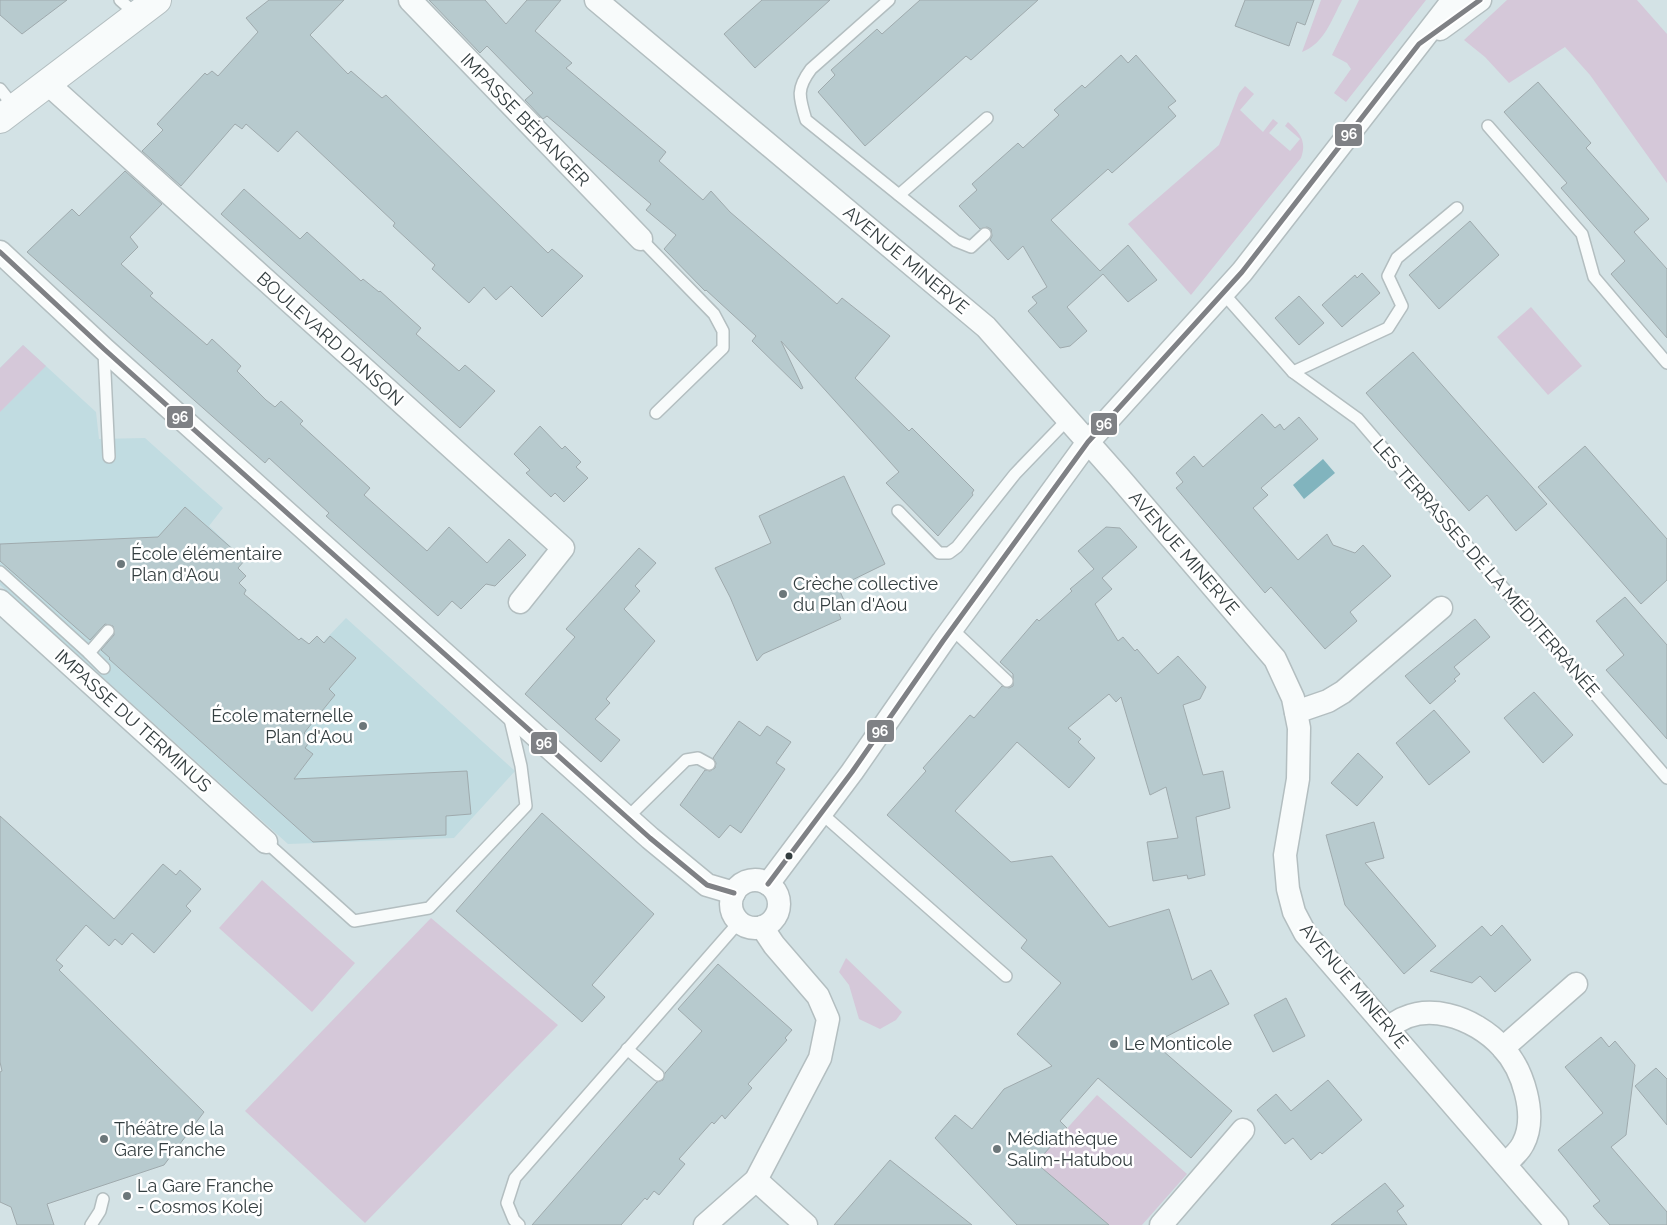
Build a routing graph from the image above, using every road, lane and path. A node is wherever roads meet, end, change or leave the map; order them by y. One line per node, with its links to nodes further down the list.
1 (410, 0): 15 (street, IMPASSE BÉRANGER)
2 (596, 0): 22 (street, AVENUE MINERVE)
3 (889, 0): 12 (lane)
4 (1453, 0): 7 (street)
5 (1480, 0): 7 (street)
6 (138, 5): 8 (street)
7 (1419, 44): 17 (street)
8 (47, 83): 9 (street); 28 (street, BOULEVARD DANSON)
9 (5, 105)
10 (987, 118): 12 (lane)
11 (1488, 126): 19 (lane)
12 (898, 195): 14 (lane)
13 (1457, 208): 20 (lane)
14 (984, 234)
15 (641, 240): 21 (lane)
16 (0, 252): 18 (street)
17 (1223, 293): 20 (lane, LES TERRASSES DE LA MÉDITERRANÉE); 23 (street)
18 (104, 349): 24 (lane); 35 (street)
19 (1667, 363)
20 (1293, 372): 38 (lane, LES TERRASSES DE LA MÉDITERRANÉE)
21 (656, 413)
22 (1068, 418): 23 (street, AVENUE MINERVE); 25 (lane)
23 (1088, 442): 30 (street); 36 (street, AVENUE MINERVE)
24 (109, 457)
25 (898, 511)
26 (0, 572): 32 (lane)
27 (0, 601): 41 (street, IMPASSE DU TERMINUS)
28 (520, 602)
29 (1441, 608): 36 (street)
30 (952, 629): 34 (lane); 39 (street)
31 (108, 631): 32 (lane)
32 (89, 653): 33 (lane)
33 (104, 668)
34 (1007, 680)
35 (507, 709): 40 (street); 41 (lane)
36 (1296, 712): 48 (street, AVENUE MINERVE)
37 (709, 764): 40 (lane)
38 (1667, 778)
39 (821, 813): 42 (street); 46 (lane)
40 (627, 818): 43 (street)
41 (266, 842)
42 (768, 884): 43 (street); 45 (street)
43 (734, 893): 44 (street)
44 (739, 922): 45 (street); 50 (lane)
45 (762, 927): 54 (street)
46 (1006, 976)
47 (1576, 984): 49 (street)
48 (1389, 1028): 49 (street); 53 (street, AVENUE MINERVE)
49 (1503, 1048): 53 (street)
50 (627, 1049): 51 (lane); 57 (lane)
51 (658, 1076)
52 (1243, 1130): 60 (street)
53 (1506, 1164): 61 (street, AVENUE MINERVE)
54 (756, 1180): 58 (street); 59 (street)
55 (103, 1199): 56 (lane)
56 (91, 1225)
57 (519, 1225)
58 (705, 1225)
59 (806, 1225)
60 (1161, 1225)
61 (1558, 1225)

